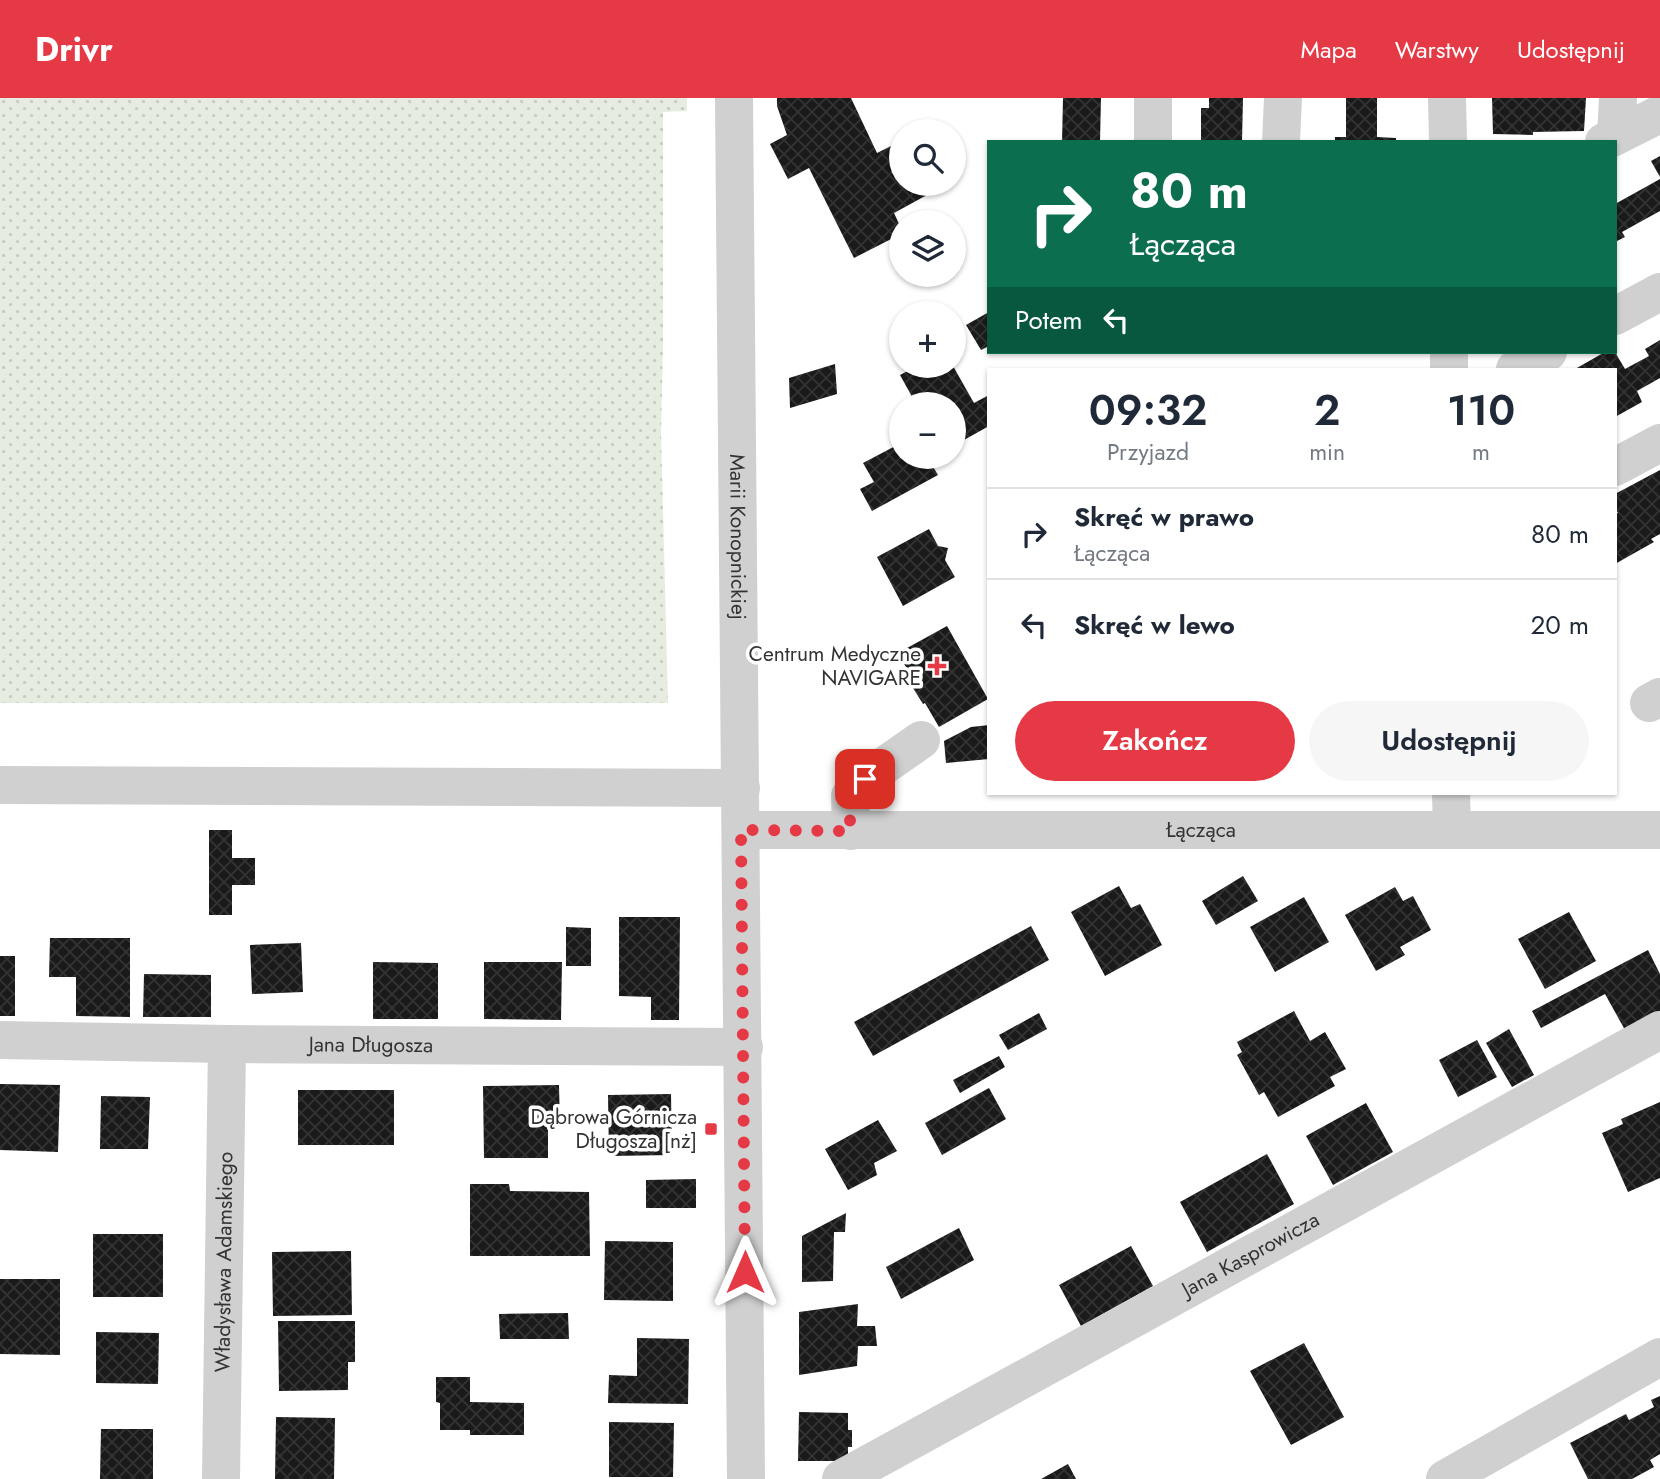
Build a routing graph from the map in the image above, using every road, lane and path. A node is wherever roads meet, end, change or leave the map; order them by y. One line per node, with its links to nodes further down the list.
1 (734, 98): 19 (street, Marii Konopnickiej)
2 (1153, 98): 8 (street)
3 (1283, 98): 9 (street)
4 (1447, 98): 10 (street)
5 (1618, 98): 7 (street)
6 (1660, 114): 7 (street)
7 (1610, 139)
8 (1153, 140)
9 (1281, 140)
10 (1448, 140)
11 (1660, 292): 12 (street)
12 (1617, 315)
13 (1544, 354): 14 (street)
14 (1517, 368)
15 (1660, 443): 16 (street)
16 (1617, 466)
17 (921, 740): 23 (street)
18 (0, 785): 19 (street)
19 (741, 788): 21 (street, Marii Konopnickiej)
20 (1451, 811): 22 (street, Łącząca); 23 (street, Łącząca)
21 (741, 830): 23 (street, Łącząca); 27 (street, Marii Konopnickiej)
22 (1660, 830)
23 (850, 831)
24 (1660, 1030): 31 (street, Jana Kasprowicza)
25 (0, 1040): 26 (street, Jana Długosza)
26 (227, 1044): 27 (street, Jana Długosza); 29 (street, Władysława Adamskiego)
27 (744, 1047): 30 (street, Marii Konopnickiej)
28 (1660, 1357): 32 (street)
29 (221, 1479)
30 (746, 1479)
31 (841, 1479)
32 (1444, 1479)

